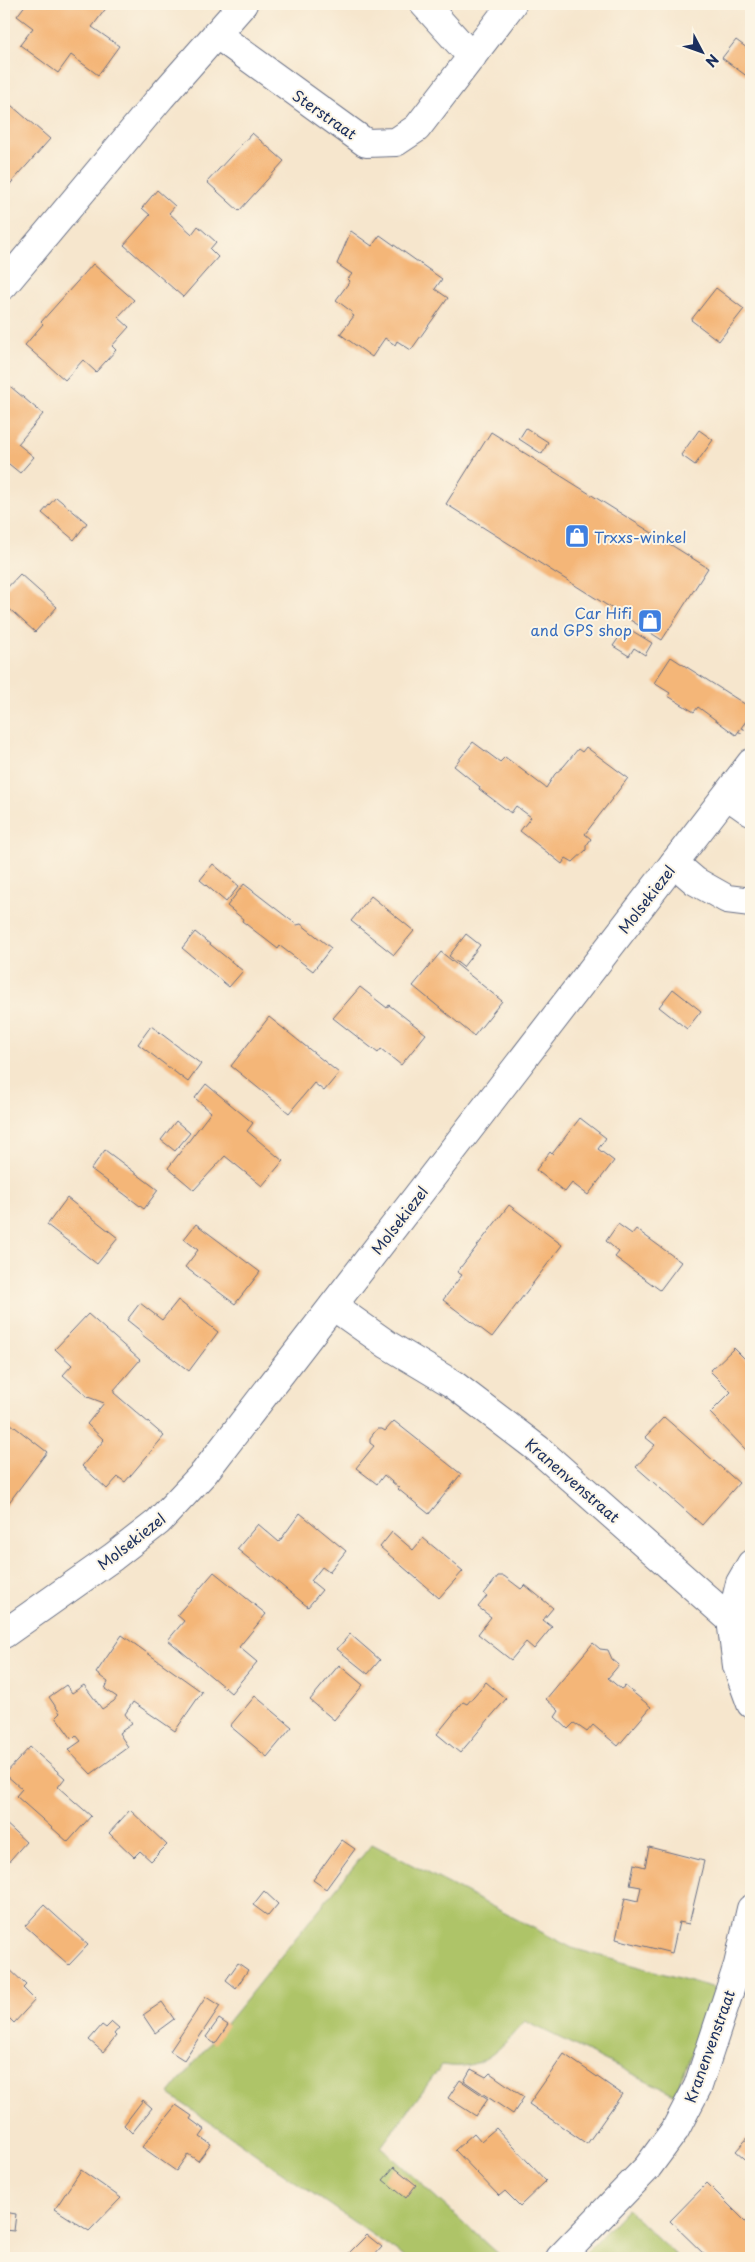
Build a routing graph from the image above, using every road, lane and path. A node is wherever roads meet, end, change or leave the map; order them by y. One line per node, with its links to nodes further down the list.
1 (243, 4): 4 (street)
2 (424, 4): 5 (street)
3 (512, 4): 5 (street, Sterstraat)
4 (216, 34): 5 (street, Sterstraat); 6 (street)
5 (472, 57)
6 (4, 285)
7 (751, 763): 8 (street, Molsekiezel)
8 (727, 795): 9 (street); 10 (street, Molsekiezel)
9 (751, 812)
10 (674, 863): 11 (street); 12 (street, Molsekiezel)
11 (751, 902)
12 (333, 1306): 14 (street, Kranenvenstraat); 15 (street, Molsekiezel)
13 (751, 1564): 14 (street)
14 (730, 1620): 16 (street)
15 (4, 1634)
16 (751, 1704)
17 (751, 1909): 18 (street, Kranenvenstraat)
18 (560, 2258)

